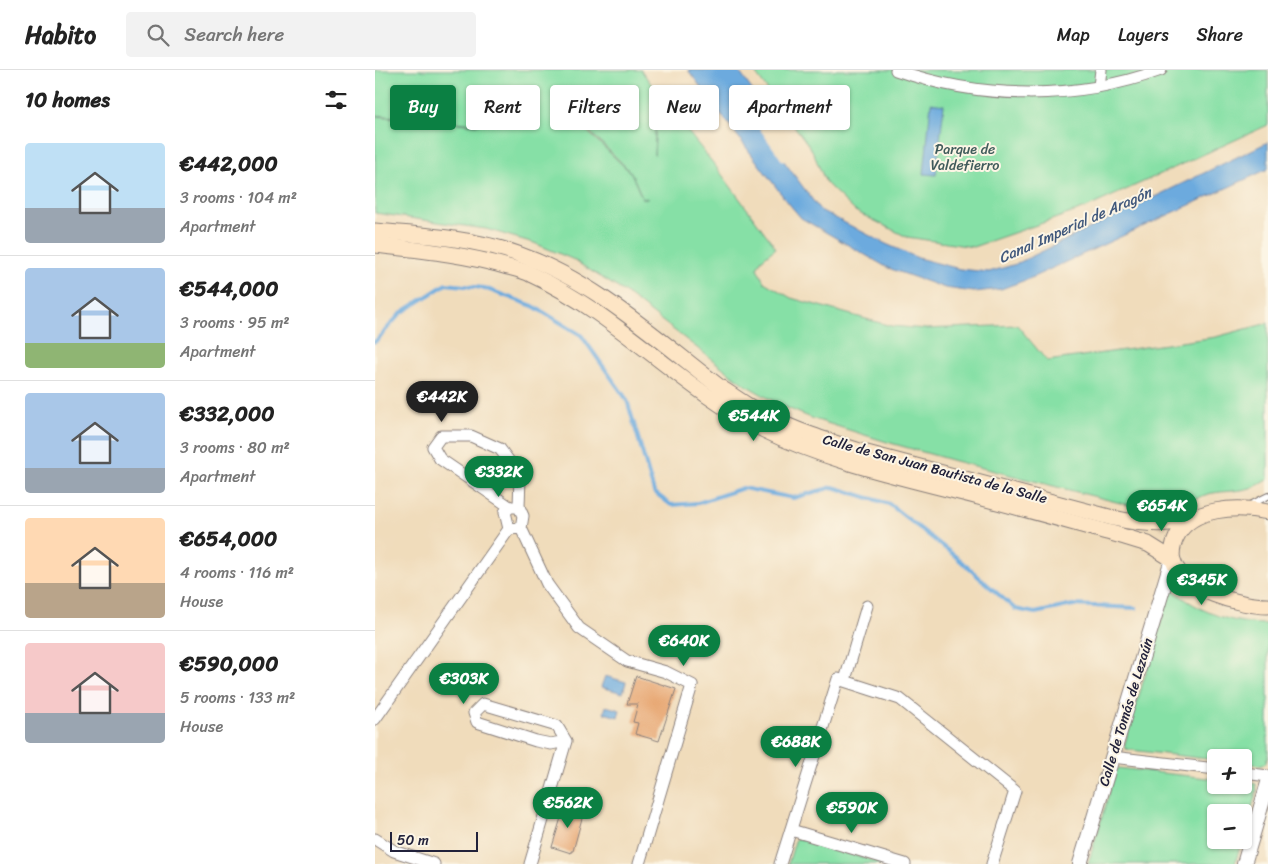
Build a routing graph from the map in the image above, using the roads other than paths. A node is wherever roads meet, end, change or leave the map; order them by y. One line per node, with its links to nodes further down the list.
1 (896, 70): 4 (street)
2 (1101, 70): 5 (street)
3 (1161, 70): 5 (street)
4 (936, 76): 5 (street)
5 (1099, 86)
6 (375, 231): 12 (main road, Calle de San Juan Bautista de la Salle)
7 (375, 245): 14 (main road, Calle de San Juan Bautista de la Salle)
8 (1268, 496): 10 (lane)
9 (514, 507): 9 (street); 13 (street); 13 (street)
10 (1235, 510): 11 (main road, Calle de San Juan Bautista de la Salle); 12 (main road, Calle de San Juan Bautista de la Salle)
11 (1268, 512)
12 (1188, 521): 14 (main road)
13 (515, 528): 18 (street); 29 (street)
14 (1172, 559): 16 (main road, Calle de San Juan Bautista de la Salle); 20 (street, Calle de Tomás de Lezaún)
15 (867, 606): 17 (street)
16 (1268, 606)
17 (845, 680): 25 (street); 32 (street)
18 (375, 719)
19 (566, 741): 19 (street); 28 (street)
20 (1112, 757): 21 (street); 33 (street, Calle de Tomás de Lezaún)
21 (1207, 768)
22 (1252, 774): 23 (street)
23 (1268, 776)
24 (1268, 783): 34 (street)
25 (791, 830): 30 (street); 31 (street)
26 (375, 839): 27 (street)
27 (434, 864)
28 (530, 864)
29 (639, 864)
30 (780, 864)
31 (905, 864)
32 (992, 864)
33 (1080, 864)
34 (1244, 864)

